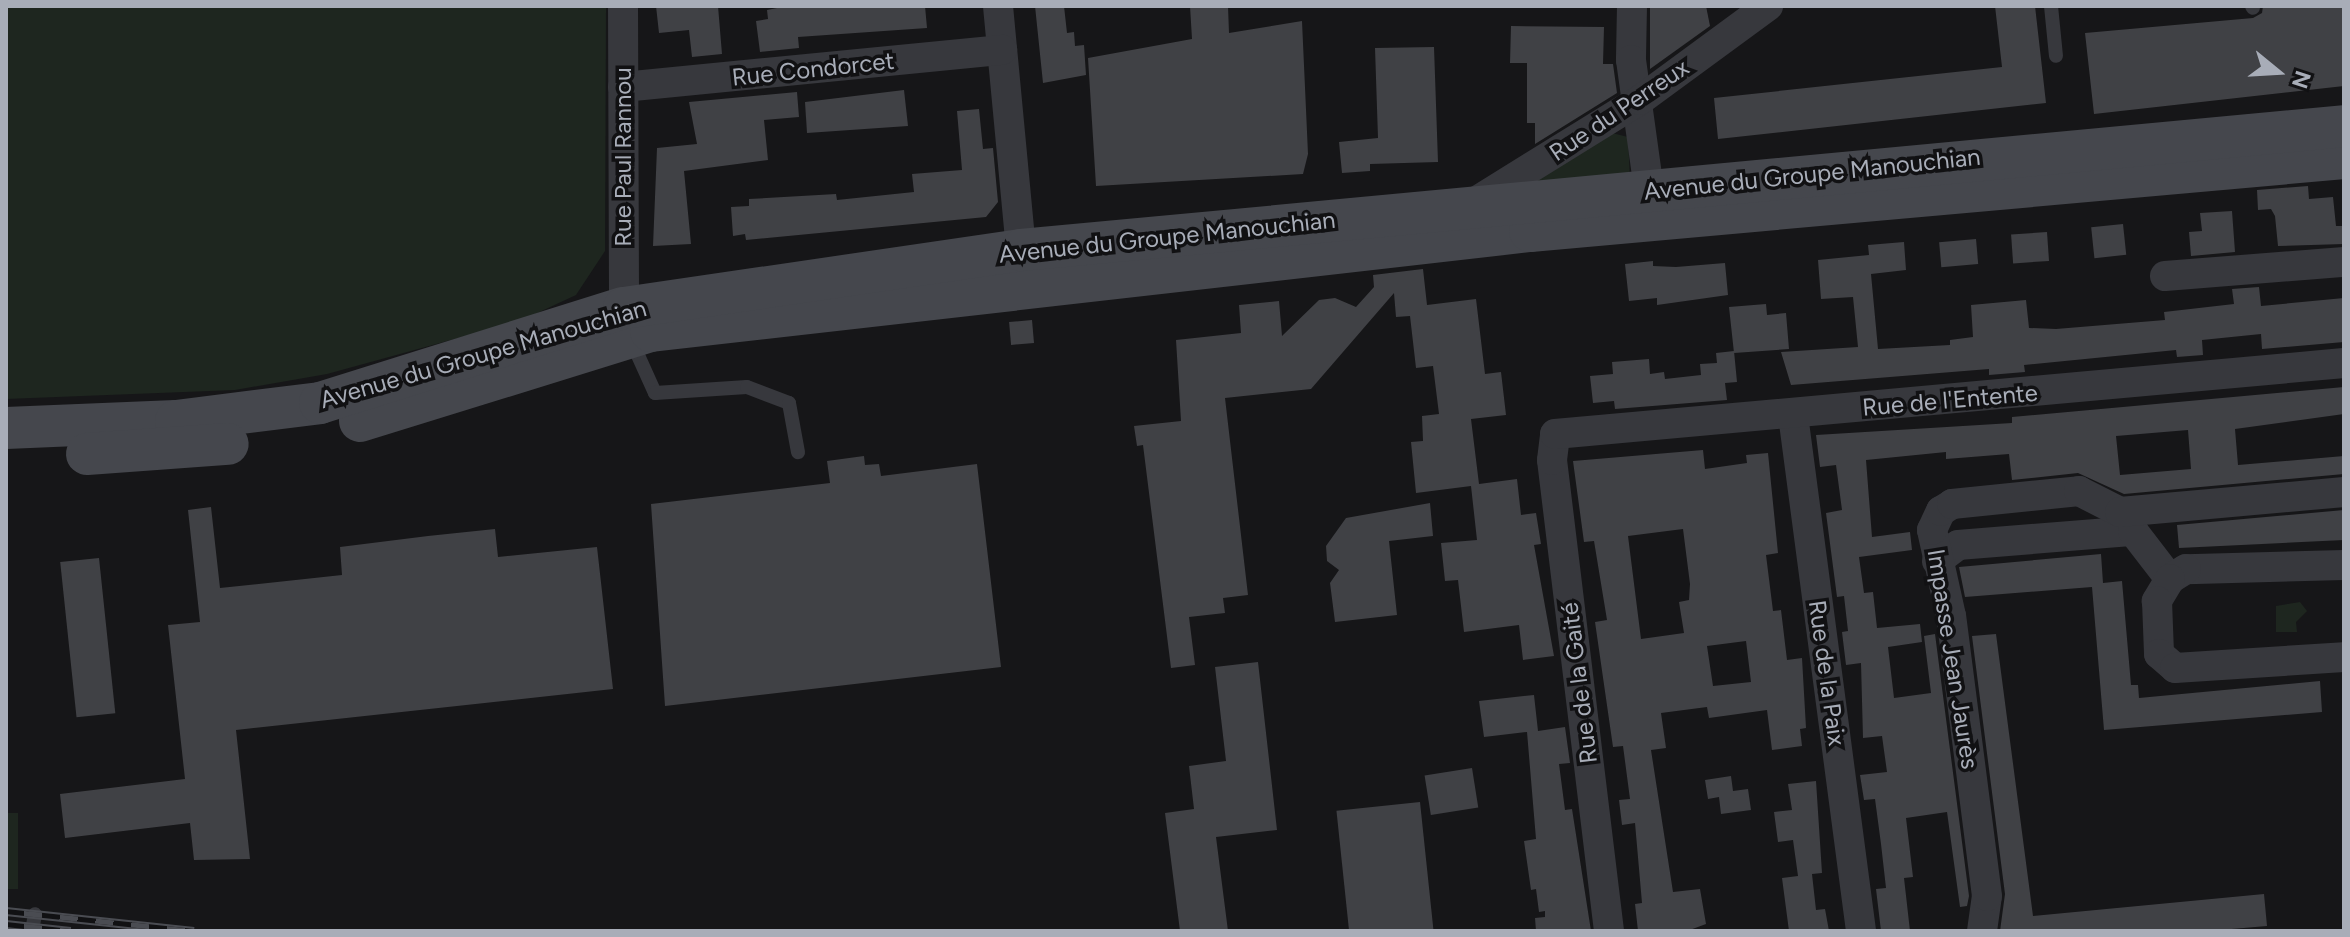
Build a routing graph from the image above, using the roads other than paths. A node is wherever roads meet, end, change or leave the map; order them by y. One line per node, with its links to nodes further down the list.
1 (623, 6): 8 (street, Rue Paul Rannou)
2 (998, 6): 6 (street)
3 (1632, 6): 9 (street)
4 (1768, 6): 9 (street, Rue du Perreux)
5 (2051, 6): 7 (lane)
6 (1002, 50): 8 (street, Rue Condorcet); 15 (street)
7 (2056, 56)
8 (623, 87): 17 (street, Rue Paul Rannou)
9 (1640, 100): 12 (street); 13 (street, Rue du Perreux)
10 (2344, 126): 12 (street, Avenue du Groupe Manouchian)
11 (2344, 158): 15 (street, Avenue du Groupe Manouchian)
12 (1649, 190): 13 (street, Avenue du Groupe Manouchian)
13 (1467, 207): 15 (street, Avenue du Groupe Manouchian)
14 (2344, 262): 16 (street)
15 (1022, 269): 17 (street, Avenue du Groupe Manouchian)
16 (2165, 276)
17 (627, 323): 20 (street, Avenue du Groupe Manouchian); 22 (lane); 23 (street, Avenue du Groupe Manouchian)
18 (2344, 363): 19 (street, Rue de l'Entente)
19 (1793, 415): 21 (street, Rue de l'Entente); 32 (street, Rue de la Paix)
20 (6, 428)
21 (1555, 434): 31 (street, Rue de la Gaité)
22 (798, 452)
23 (6, 456)
24 (2344, 492): 25 (street, Impasse Jean Jaurès)
25 (1937, 561): 27 (street); 33 (street, Impasse Jean Jaurès)
26 (2344, 565): 27 (street)
27 (2170, 579): 28 (street)
28 (2344, 657)
29 (35, 914): 30 (lane)
30 (32, 931)
31 (1609, 931)
32 (1861, 931)
33 (1982, 931)

